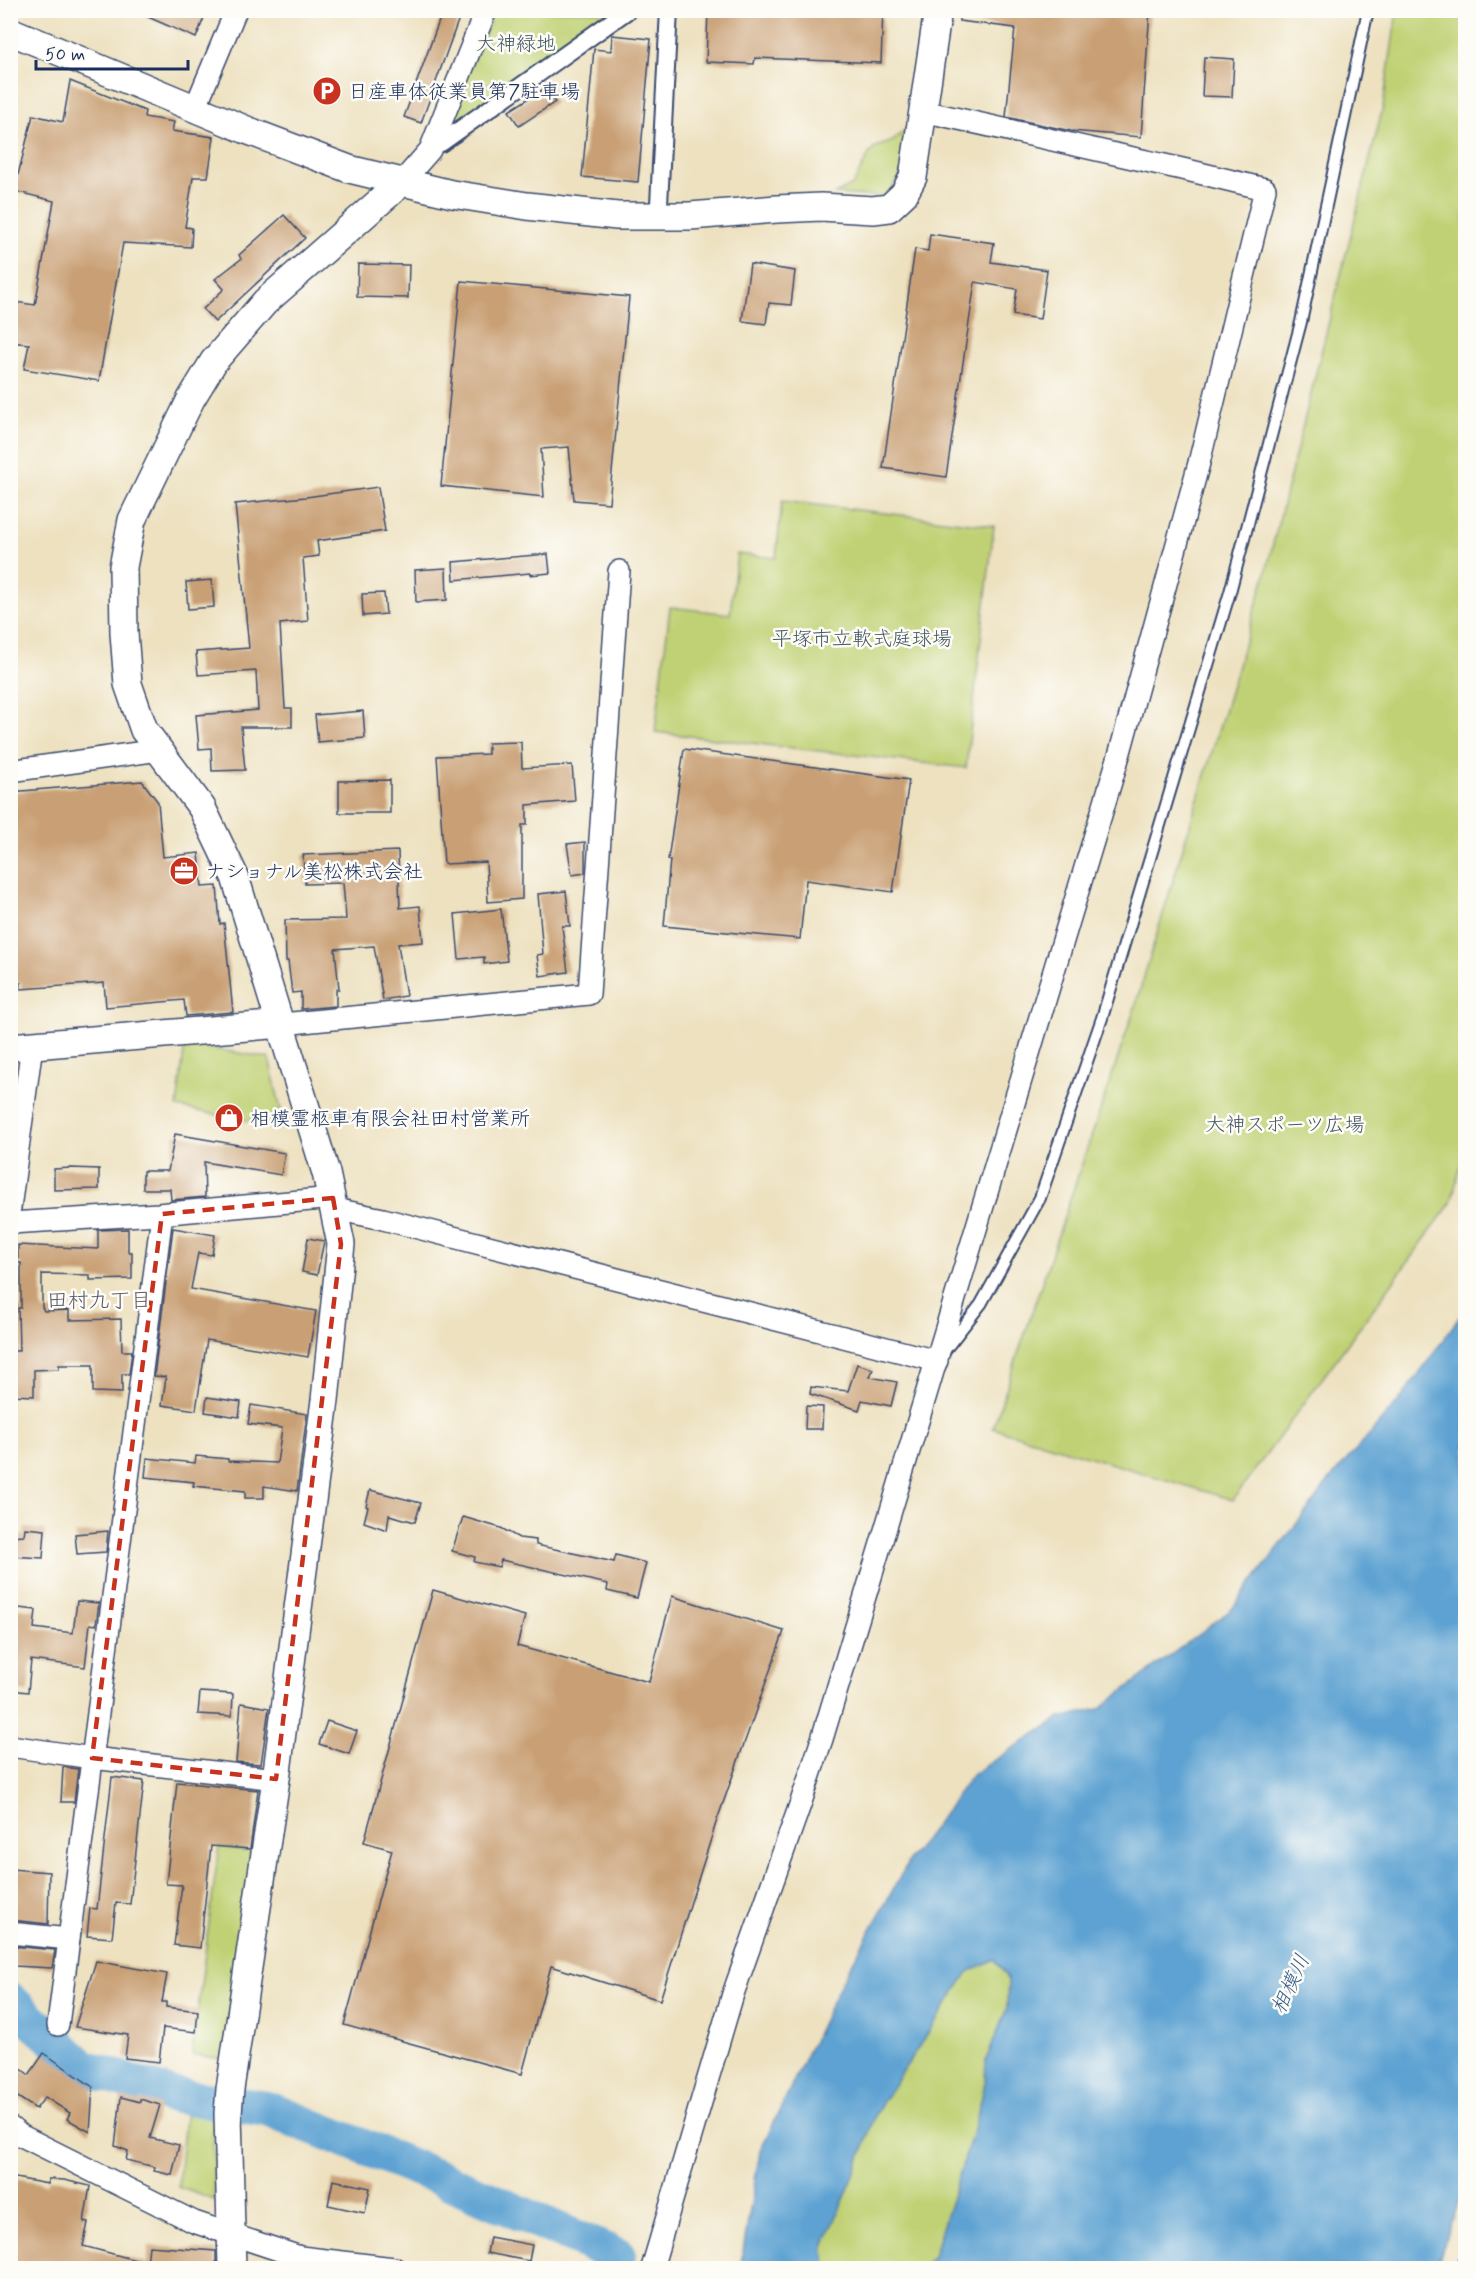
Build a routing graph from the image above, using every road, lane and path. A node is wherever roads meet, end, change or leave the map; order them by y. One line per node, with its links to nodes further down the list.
1 (236, 10): 8 (street)
2 (486, 10): 10 (street)
3 (627, 10): 10 (street)
4 (669, 10): 12 (street)
5 (938, 10): 9 (street)
6 (1368, 10): 22 (lane)
7 (10, 31): 8 (street)
8 (195, 108): 11 (street)
9 (923, 111): 11 (street); 22 (street)
10 (435, 146): 11 (street)
11 (402, 182): 14 (street)
12 (659, 204)
13 (619, 571): 16 (street)
14 (159, 750): 15 (street); 16 (street)
15 (10, 771)
16 (282, 1024): 17 (street); 18 (street)
17 (21, 1046): 19 (street)
18 (334, 1204): 20 (street); 22 (street); 25 (street)
19 (10, 1208)
20 (162, 1214): 21 (street); 24 (street)
21 (10, 1223)
22 (937, 1361): 34 (street)
23 (10, 1746): 24 (street)
24 (92, 1758): 25 (street); 27 (street)
25 (276, 1779): 30 (street)
26 (10, 1933): 27 (street)
27 (69, 1939): 28 (street)
28 (58, 2025)
29 (10, 2127): 30 (street)
30 (230, 2234): 32 (street); 33 (street)
31 (1466, 2257): 35 (lane)
32 (232, 2268)
33 (394, 2268)
34 (652, 2268)
35 (1462, 2268)

